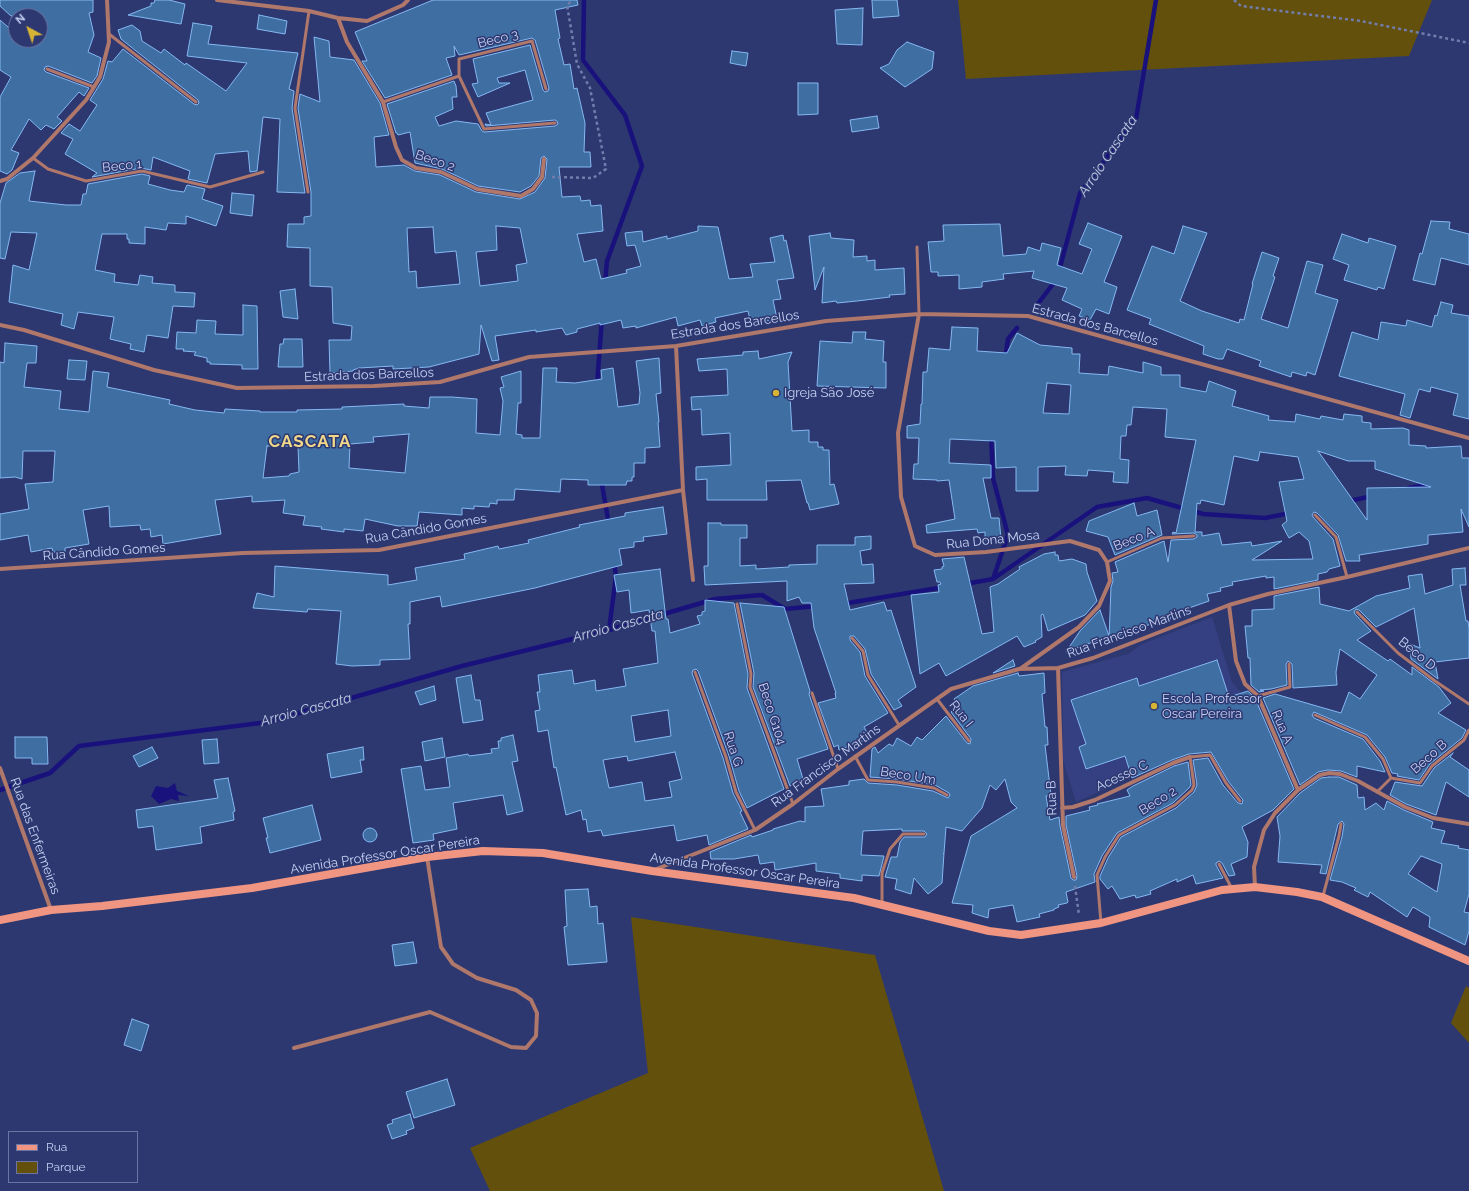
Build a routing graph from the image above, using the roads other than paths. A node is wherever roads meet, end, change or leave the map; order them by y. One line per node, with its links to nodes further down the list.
1 (108, 0): 6 (street)
2 (217, 0): 4 (street)
3 (408, 0): 5 (street)
4 (309, 11): 5 (street); 18 (lane)
5 (338, 18): 12 (street, Beco 2)
6 (109, 34): 9 (street); 11 (lane)
7 (47, 69): 9 (lane)
8 (459, 76): 10 (lane, Beco 3); 12 (lane); 13 (lane)
9 (94, 87): 14 (street)
10 (546, 89)
11 (196, 102)
12 (383, 102): 15 (street, Beco 2)
13 (555, 123)
14 (33, 158): 16 (lane, Beco 1); 17 (street)
15 (544, 159)
16 (263, 172)
17 (0, 181)
18 (308, 192)
19 (917, 247): 20 (lane)
20 (919, 314): 22 (street, Estrada dos Barcellos); 23 (street, Estrada dos Barcellos); 28 (street, Rua Dona Mosa)
21 (0, 325): 22 (street, Estrada dos Barcellos)
22 (676, 346): 24 (street)
23 (1469, 438)
24 (683, 490): 29 (street, Rua Cândido Gomes); 31 (street)
25 (1315, 515): 30 (lane)
26 (1194, 536): 28 (lane, Beco A)
27 (1469, 548): 30 (street, Rua Francisco Martins)
28 (1107, 562): 38 (street)
29 (0, 569)
30 (1347, 578): 33 (street, Rua Francisco Martins)
31 (693, 580)
32 (738, 604): 57 (lane, Beco G104)
33 (1230, 605): 37 (street, Rua Francisco Martins); 41 (street, Rua A)
34 (1358, 612): 43 (lane, Beco D)
35 (852, 638): 45 (lane)
36 (1289, 664): 41 (lane)
37 (1058, 668): 38 (street, Rua Francisco Martins); 58 (street, Rua B)
38 (1019, 669): 42 (street, Rua Francisco Martins)
39 (695, 672): 61 (lane, Rua G)
40 (812, 693): 51 (lane)
41 (1258, 696): 53 (street, Rua A)
42 (937, 699): 45 (street, Rua Francisco Martins); 47 (lane, Rua I)
43 (1469, 704)
44 (1314, 715): 52 (lane)
45 (899, 726): 48 (street, Rua Francisco Martins)
46 (1469, 730): 52 (lane, Beco B)
47 (969, 741)
48 (855, 756): 51 (street, Rua Francisco Martins); 55 (lane, Beco Um)
49 (1190, 757): 56 (lane); 58 (street, Acesso C); 73 (lane, Beco 2)
50 (0, 768): 71 (street, Rua das Enfermeiras)
51 (838, 769): 57 (street, Rua Francisco Martins)
52 (1391, 778): 54 (lane)
53 (1298, 790): 54 (street); 67 (street)
54 (1376, 792): 60 (street)
55 (947, 794)
56 (1240, 801)
57 (793, 804): 61 (street, Rua Francisco Martins)
58 (1062, 808): 66 (street, Rua B)
59 (1341, 824): 69 (lane)
60 (1469, 824)
61 (755, 830): 65 (street, Rua Francisco Martins)
62 (924, 834): 70 (lane)
63 (427, 857): 65 (main road, Avenida Professor Oscar Pereira); 71 (main road, Avenida Professor Oscar Pereira); 75 (street)
64 (1219, 864): 68 (lane)
65 (652, 871): 70 (main road, Avenida Professor Oscar Pereira)
66 (1074, 877)
67 (1255, 887): 68 (main road, Avenida Professor Oscar Pereira); 69 (main road, Avenida Professor Oscar Pereira)
68 (1232, 889): 73 (main road, Avenida Professor Oscar Pereira)
69 (1322, 898): 74 (main road, Avenida Professor Oscar Pereira)
70 (882, 904): 73 (main road, Avenida Professor Oscar Pereira)
71 (51, 910): 72 (main road, Avenida Professor Oscar Pereira)
72 (0, 920)
73 (1101, 923)
74 (1469, 961)
75 (294, 1048)

